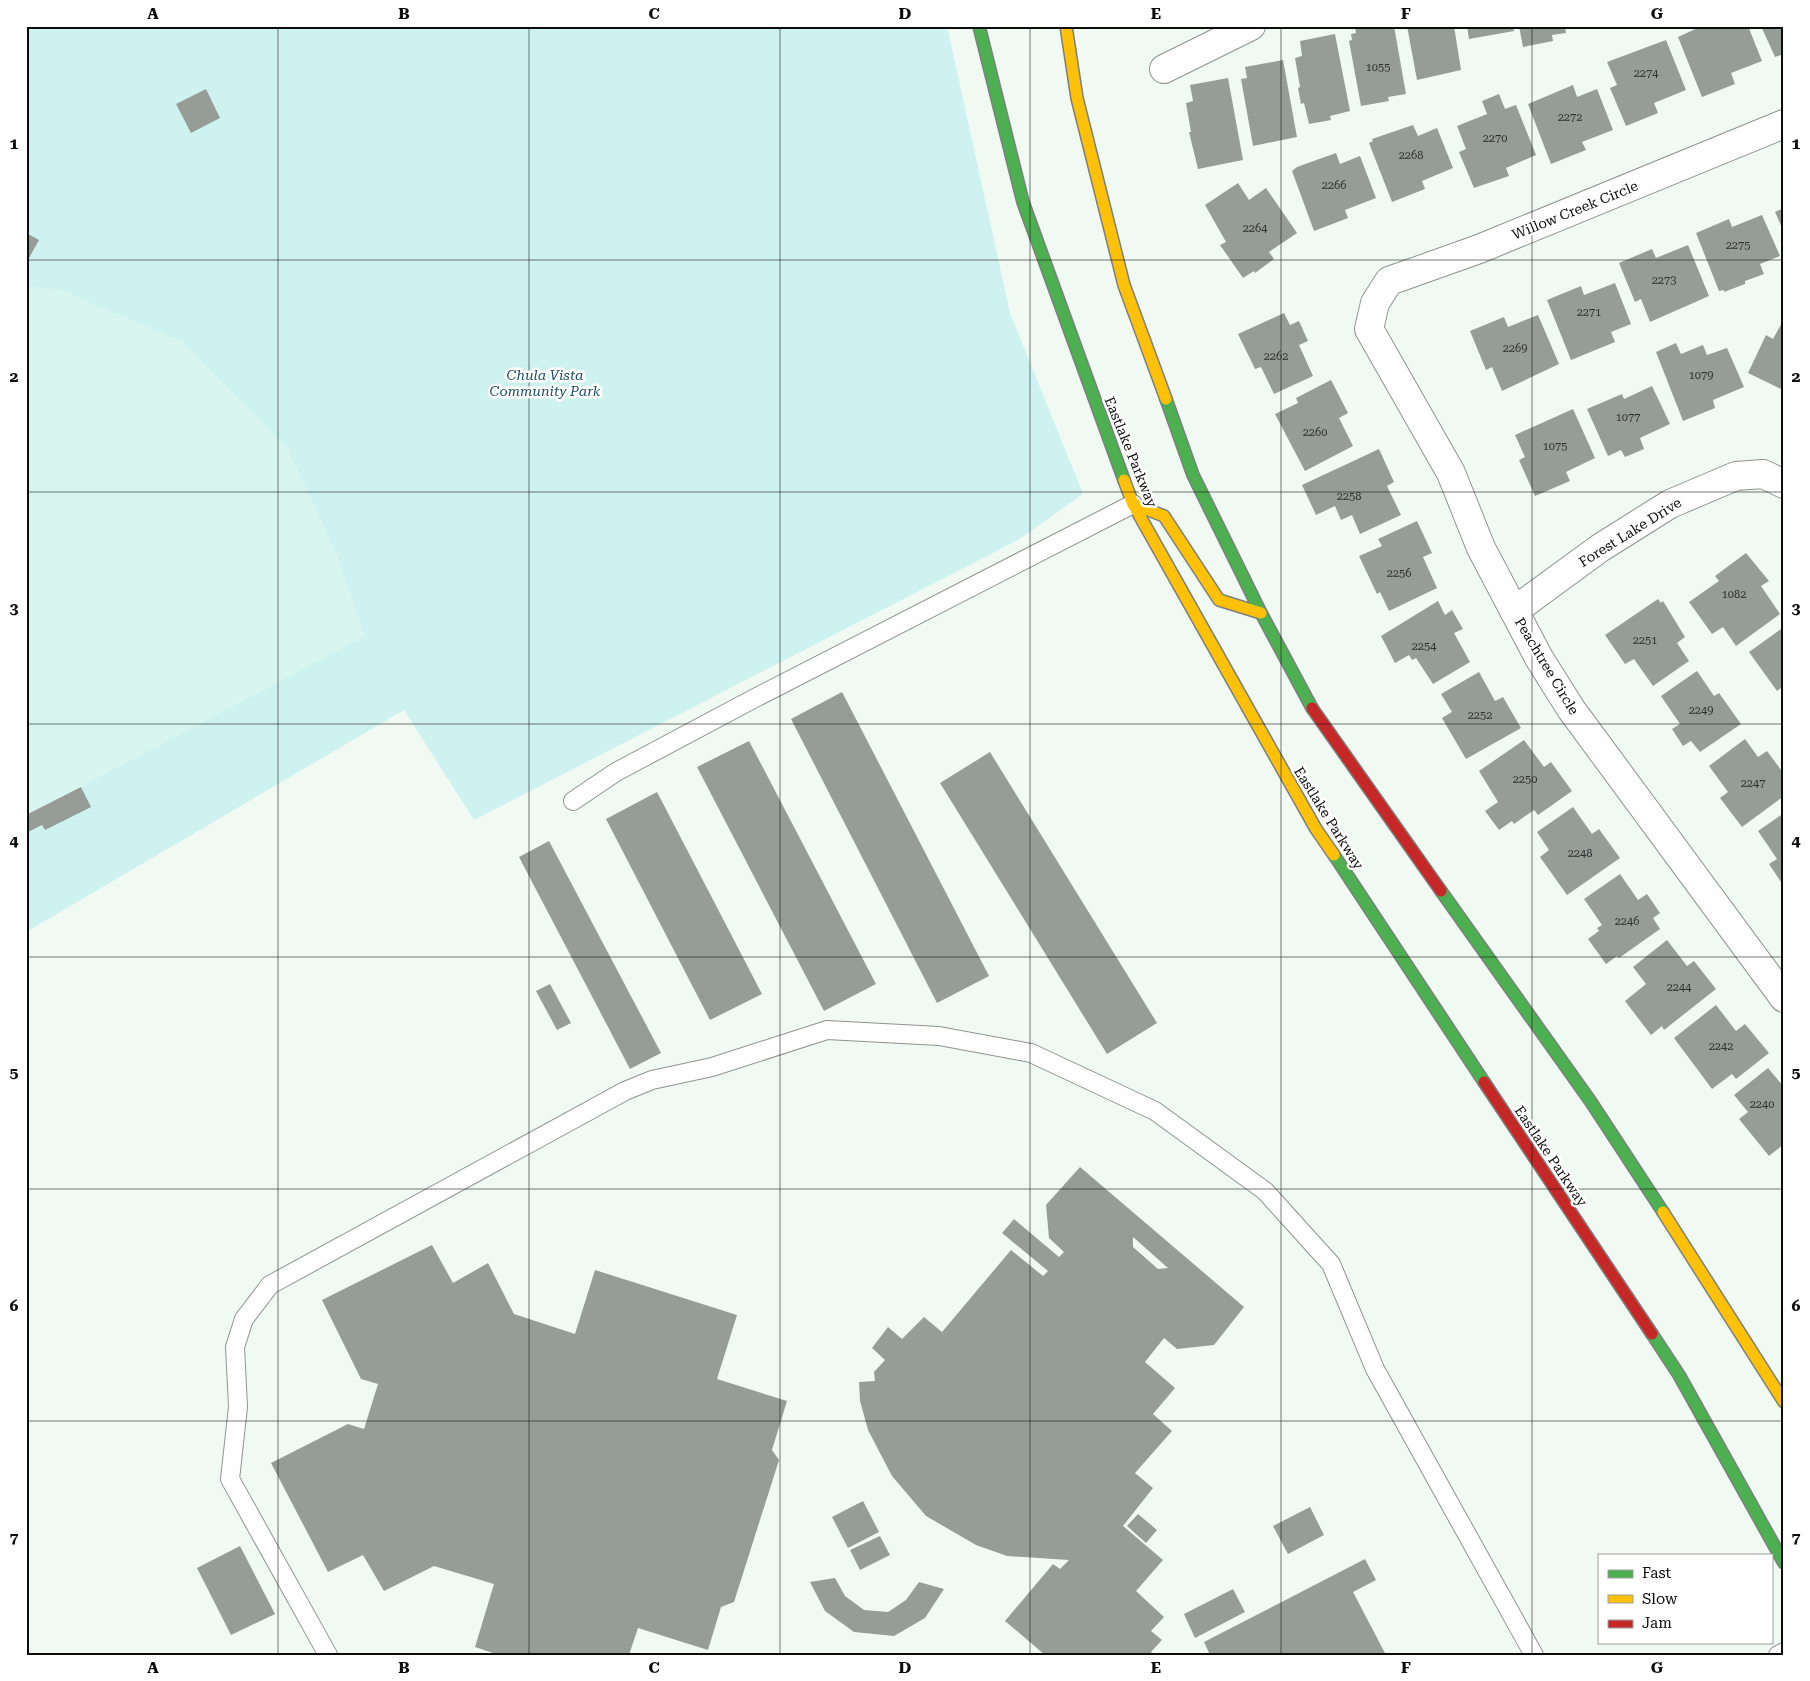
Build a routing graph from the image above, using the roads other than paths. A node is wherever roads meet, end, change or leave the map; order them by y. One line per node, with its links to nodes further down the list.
1 (979, 26): 8 (main road, Eastlake Parkway)
2 (1066, 26): 10 (main road)
3 (1251, 26): 4 (street)
4 (1164, 69)
5 (1784, 124): 6 (street, Willow Creek Circle)
6 (1375, 303): 9 (street, Peachtree Circle)
7 (1784, 484): 9 (street, Forest Lake Drive)
8 (1133, 504): 10 (main road); 11 (lane); 14 (main road, Eastlake Parkway)
9 (1514, 611): 12 (street, Peachtree Circle)
10 (1261, 613): 13 (main road)
11 (573, 801)
12 (1784, 998)
13 (1784, 1402)
14 (1784, 1563)
15 (1784, 1652): 18 (lane)
16 (328, 1655): 17 (lane)
17 (1534, 1655)
18 (1778, 1655)

